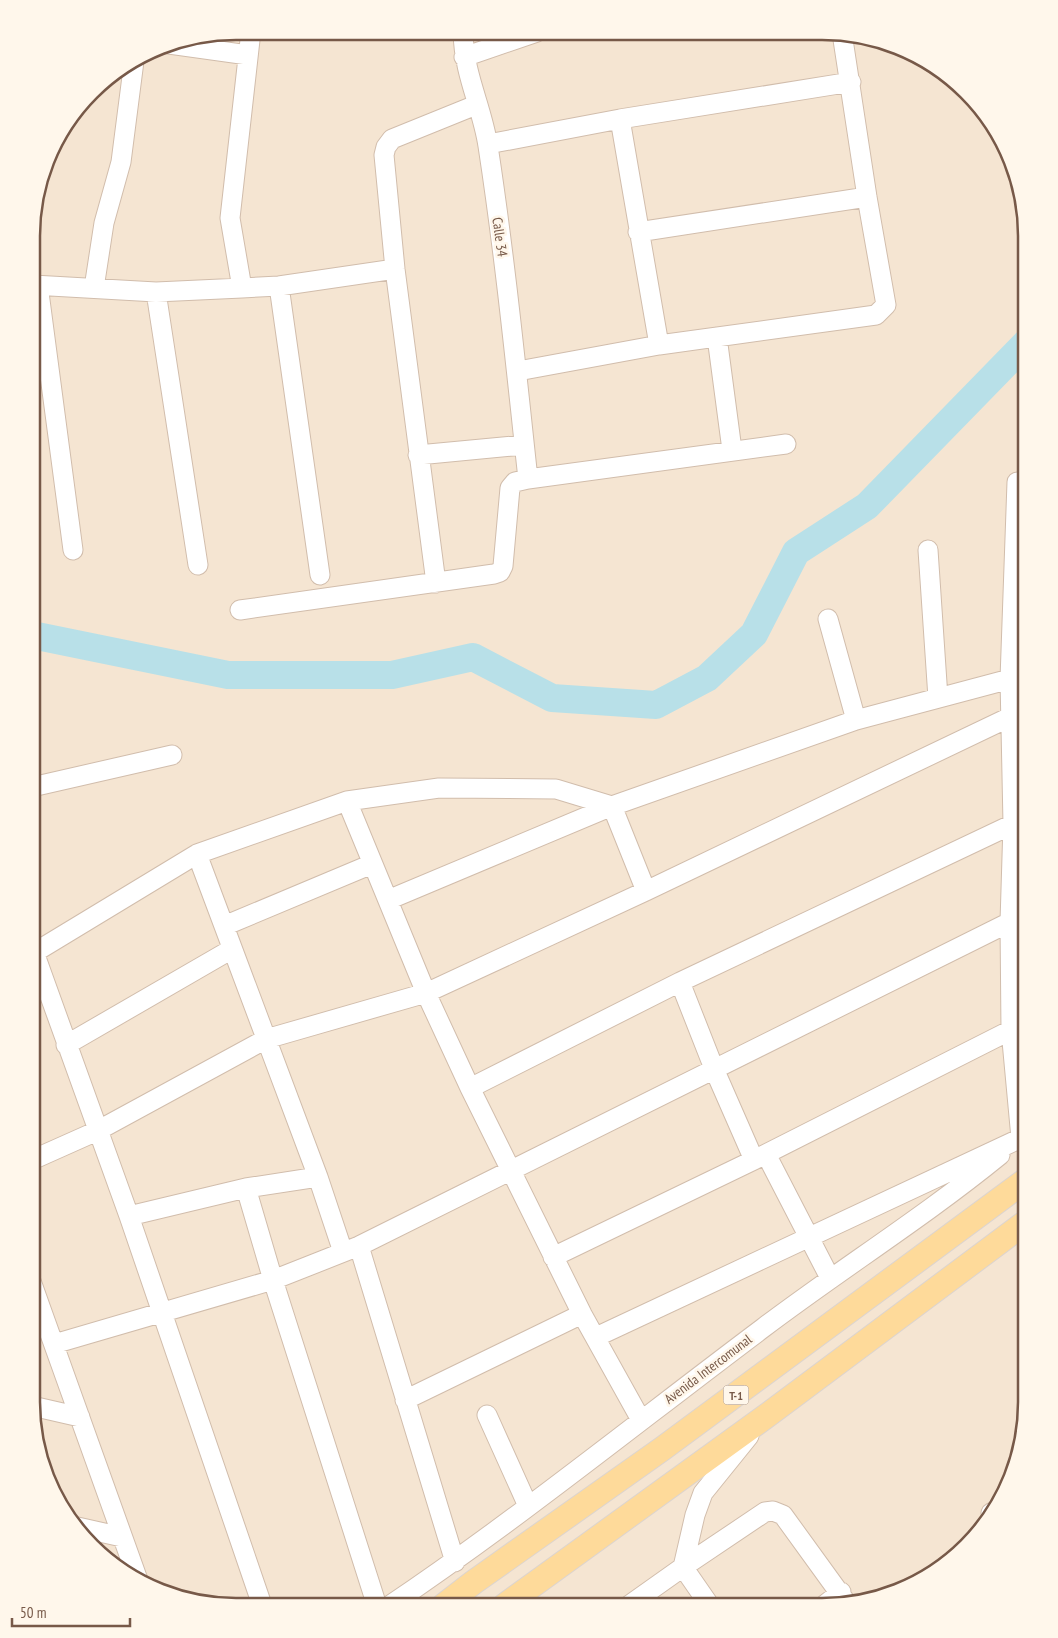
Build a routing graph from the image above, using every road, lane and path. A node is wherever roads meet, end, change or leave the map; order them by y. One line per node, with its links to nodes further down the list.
1 (250, 40): 6 (street)
2 (463, 40): 7 (street, Calle 34)
3 (514, 40): 7 (street)
4 (844, 41): 9 (street)
5 (187, 47): 6 (street)
6 (248, 55): 19 (street)
7 (464, 57): 10 (street, Calle 34)
8 (133, 69): 18 (street)
9 (851, 82): 11 (street); 13 (street)
10 (476, 104): 12 (street, Calle 34); 15 (street)
11 (620, 119): 12 (street); 14 (street)
12 (488, 144): 24 (street, Calle 34)
13 (867, 197): 14 (street); 22 (street)
14 (638, 232): 23 (street)
15 (395, 269): 17 (street); 28 (street)
16 (40, 285): 18 (street)
17 (279, 286): 19 (street); 35 (street)
18 (94, 288): 20 (street)
19 (242, 288): 20 (street)
20 (156, 292): 33 (street)
21 (40, 320): 31 (street)
22 (716, 337): 23 (street); 27 (street)
23 (659, 345): 24 (street)
24 (518, 370): 26 (street, Calle 34)
25 (786, 444): 27 (street)
26 (524, 445): 28 (street); 29 (street, Calle 34)
27 (732, 450): 29 (street)
28 (418, 455): 36 (street)
29 (528, 479): 36 (street)
30 (1017, 482): 34 (street)
31 (73, 550)
32 (928, 550): 41 (street)
33 (198, 565)
34 (1018, 572)
35 (320, 575)
36 (436, 583): 37 (street)
37 (240, 610)
38 (828, 619): 43 (street)
39 (1018, 663): 40 (street)
40 (1010, 679): 41 (street); 42 (street)
41 (938, 698): 43 (street)
42 (1012, 716): 48 (street); 51 (street)
43 (856, 720): 47 (street)
44 (172, 755): 45 (street)
45 (40, 786)
46 (347, 801): 47 (street); 49 (street); 50 (street)
47 (612, 806): 51 (street); 52 (street)
48 (1013, 824): 53 (street); 58 (street)
49 (196, 854): 54 (street); 55 (street)
50 (372, 864): 52 (street); 54 (street)
51 (646, 891): 59 (street)
52 (388, 900): 59 (street)
53 (1010, 922): 60 (street); 63 (street)
54 (224, 926): 56 (street)
55 (40, 949)
56 (232, 949): 61 (street); 62 (street)
57 (40, 973): 62 (street)
58 (680, 982): 63 (street); 65 (street)
59 (426, 993): 61 (street); 65 (street)
60 (1011, 1030): 64 (street); 70 (street)
61 (266, 1039): 66 (street); 72 (street)
62 (66, 1045): 66 (street)
63 (715, 1071): 70 (street); 71 (street)
64 (1018, 1087)
65 (470, 1088): 71 (street)
66 (97, 1131): 69 (street); 75 (street)
67 (1018, 1139): 77 (street)
68 (1018, 1141): 80 (street, Avenida Intercomunal)
69 (40, 1156)
70 (760, 1157): 77 (street); 79 (street)
71 (511, 1170): 78 (street); 79 (street)
72 (318, 1177): 74 (street); 78 (street)
73 (1018, 1186): 103 (main road, T-1)
74 (246, 1188): 75 (street); 81 (street)
75 (129, 1216): 83 (street)
76 (1018, 1228): 89 (main road, T-1)
77 (808, 1236): 80 (street); 85 (street)
78 (351, 1249): 81 (street); 87 (street)
79 (553, 1257): 84 (street)
80 (830, 1278): 92 (street, Avenida Intercomunal)
81 (272, 1280): 83 (street); 101 (street)
82 (40, 1309): 86 (street)
83 (161, 1312): 86 (street); 100 (street)
84 (582, 1314): 85 (street); 87 (street)
85 (596, 1337): 92 (street)
86 (54, 1344): 91 (street)
87 (405, 1400): 96 (street)
88 (40, 1408): 91 (street)
89 (769, 1414): 97 (street); 104 (main road, T-1)
90 (487, 1415): 93 (street)
91 (80, 1418): 95 (street)
92 (641, 1420): 93 (street, Avenida Intercomunal)
93 (528, 1506): 96 (street, Avenida Intercomunal)
94 (87, 1529): 95 (street)
95 (122, 1537): 98 (street)
96 (454, 1562): 102 (street, Avenida Intercomunal)
97 (683, 1567): 99 (street); 105 (street); 106 (street)
98 (134, 1570)
99 (844, 1597)
100 (260, 1598)
101 (374, 1598)
102 (401, 1598)
103 (453, 1598)
104 (515, 1598)
105 (639, 1598)
106 (704, 1598)

